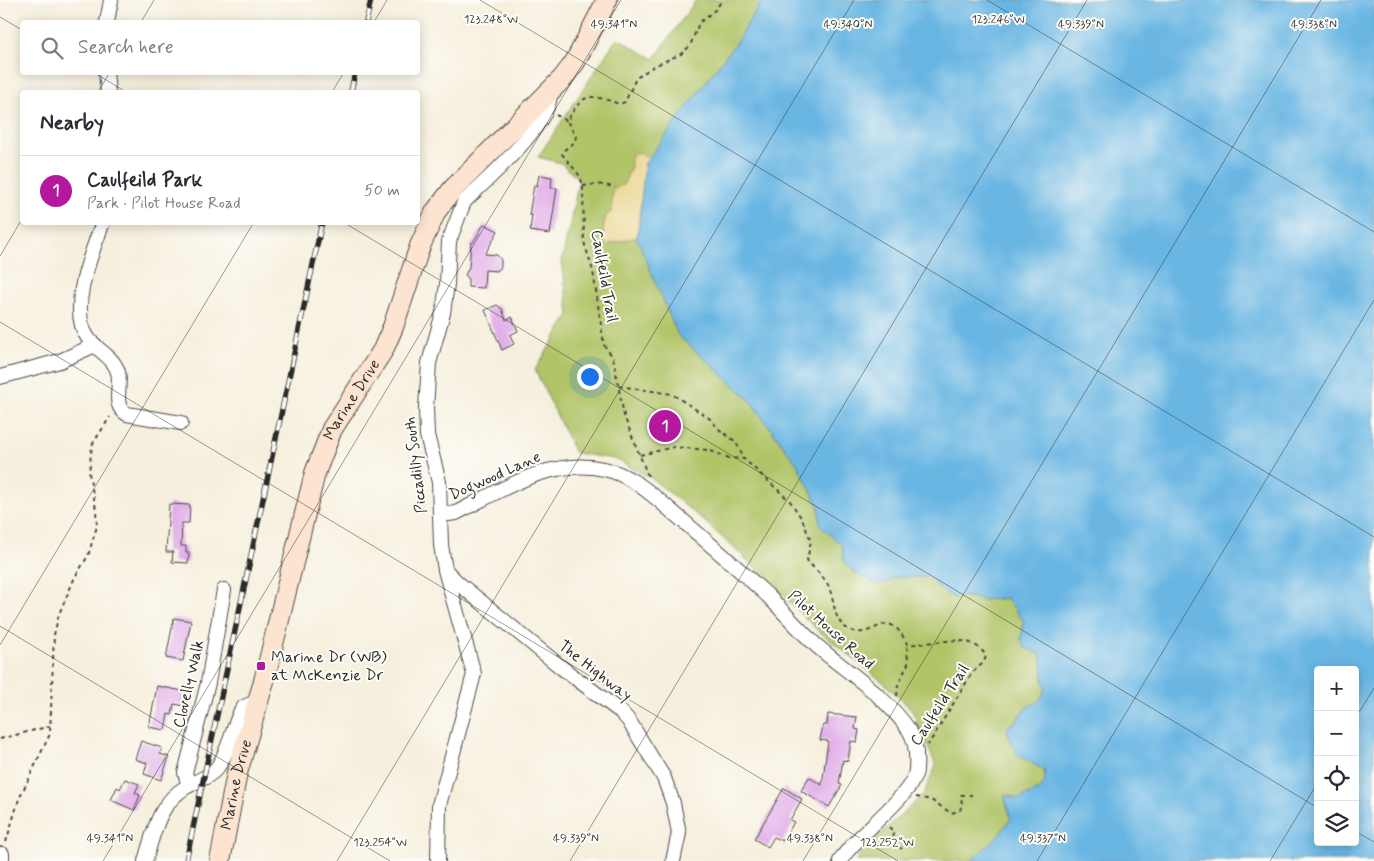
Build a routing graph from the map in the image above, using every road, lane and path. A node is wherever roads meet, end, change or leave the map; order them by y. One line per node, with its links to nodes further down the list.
1 (111, 0): 4 (street)
2 (607, 0): 7 (main road, Marine Drive)
3 (722, 0): 8 (path)
4 (107, 20)
5 (106, 75): 6 (street)
6 (108, 90)
7 (550, 93): 20 (street, Piccadilly South); 24 (main road, Marine Drive)
8 (583, 186): 9 (path); 13 (path, Caulfeild Trail)
9 (616, 187)
10 (101, 225): 11 (street)
11 (95, 345): 12 (street); 14 (street)
12 (0, 377)
13 (619, 386): 16 (path, Caulfeild Trail); 17 (path)
14 (117, 406): 15 (street); 26 (path)
15 (181, 423)
16 (640, 455): 17 (path); 19 (path, Caulfeild Trail)
17 (744, 459): 23 (path)
18 (595, 467): 20 (street, Dogwood Lane); 25 (street, Pilot House Road)
19 (650, 482)
20 (440, 515): 21 (street, Piccadilly South)
21 (445, 570): 37 (street, Piccadilly South); 38 (street, The Highway)
22 (224, 590): 29 (street, Clovelly Walk)
23 (907, 644): 25 (path); 28 (path, Caulfeild Trail)
24 (258, 702): 29 (street); 36 (main road, Marine Drive)
25 (891, 709): 28 (street, Pilot House Road)
26 (50, 726): 27 (path); 34 (path)
27 (0, 738)
28 (916, 761): 30 (street, Pilot House Road)
29 (189, 785): 35 (street)
30 (904, 794): 31 (path); 32 (street, Pilot House Road)
31 (972, 795)
32 (877, 819): 33 (path); 39 (street, Pilot House Road)
33 (902, 850)
34 (2, 858)
35 (145, 861)
36 (220, 861)
37 (438, 861)
38 (674, 861)
39 (840, 861)

